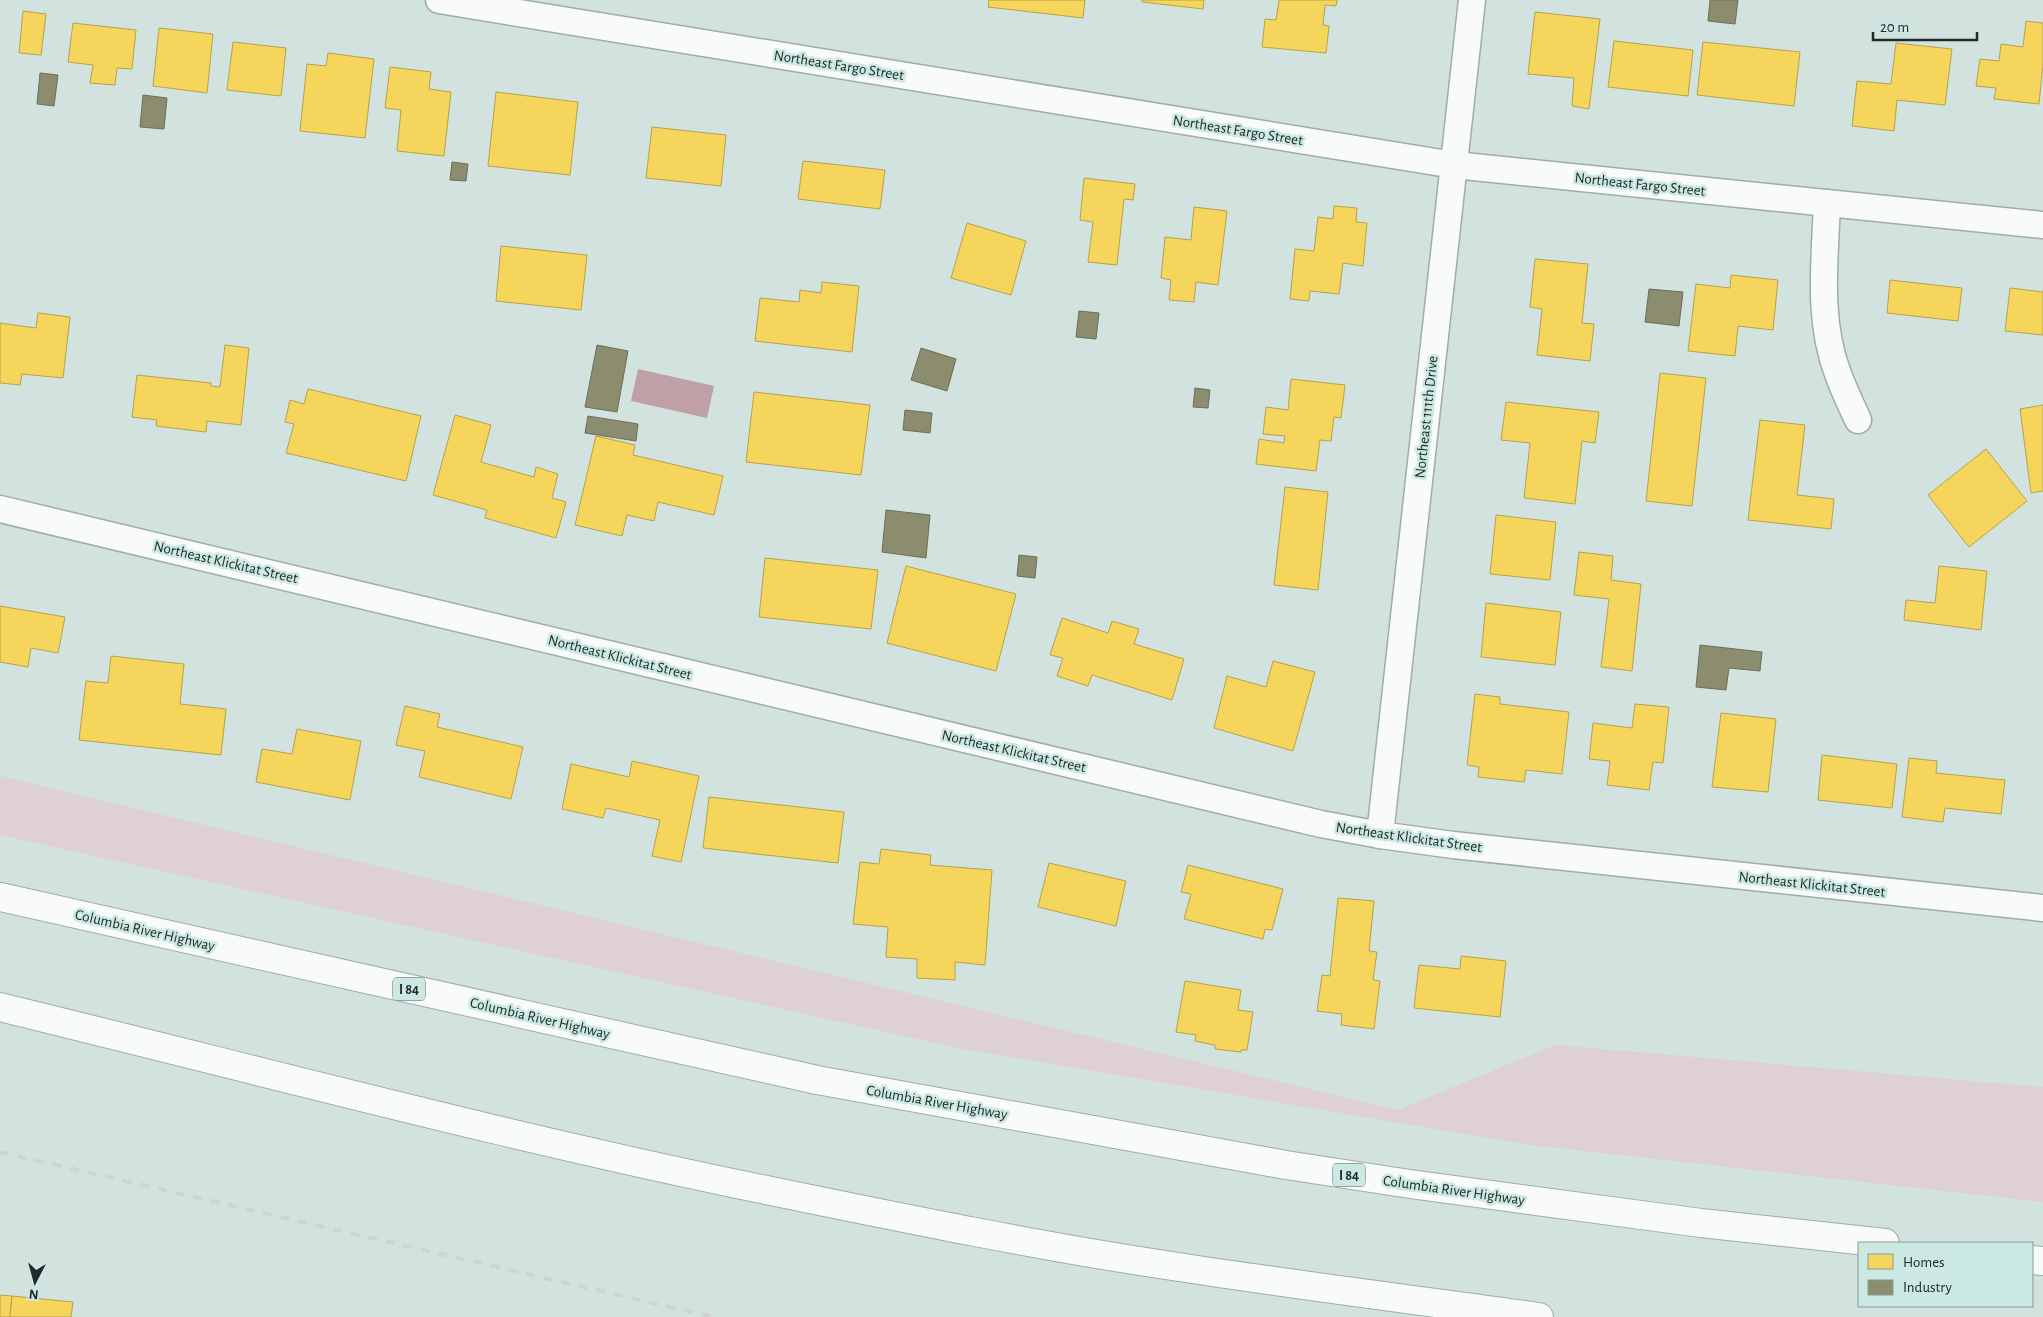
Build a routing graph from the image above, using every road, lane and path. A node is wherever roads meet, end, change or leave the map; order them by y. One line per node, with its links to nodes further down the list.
1 (438, 0): 3 (street, Northeast Fargo Street)
2 (1472, 0): 3 (street, Northeast 111th Drive)
3 (1454, 165): 4 (street, Northeast Fargo Street); 8 (street, Northeast 111th Drive)
4 (1828, 203): 5 (street, Northeast Fargo Street); 6 (street)
5 (2043, 225)
6 (1858, 420)
7 (0, 509): 8 (street, Northeast Klickitat Street)
8 (1380, 835): 10 (street, Northeast Klickitat Street)
9 (0, 897): 12 (highway, Columbia River Highway / I 84)
10 (2043, 908)
11 (0, 1007): 13 (highway)
12 (1876, 1242)
13 (1539, 1317)

